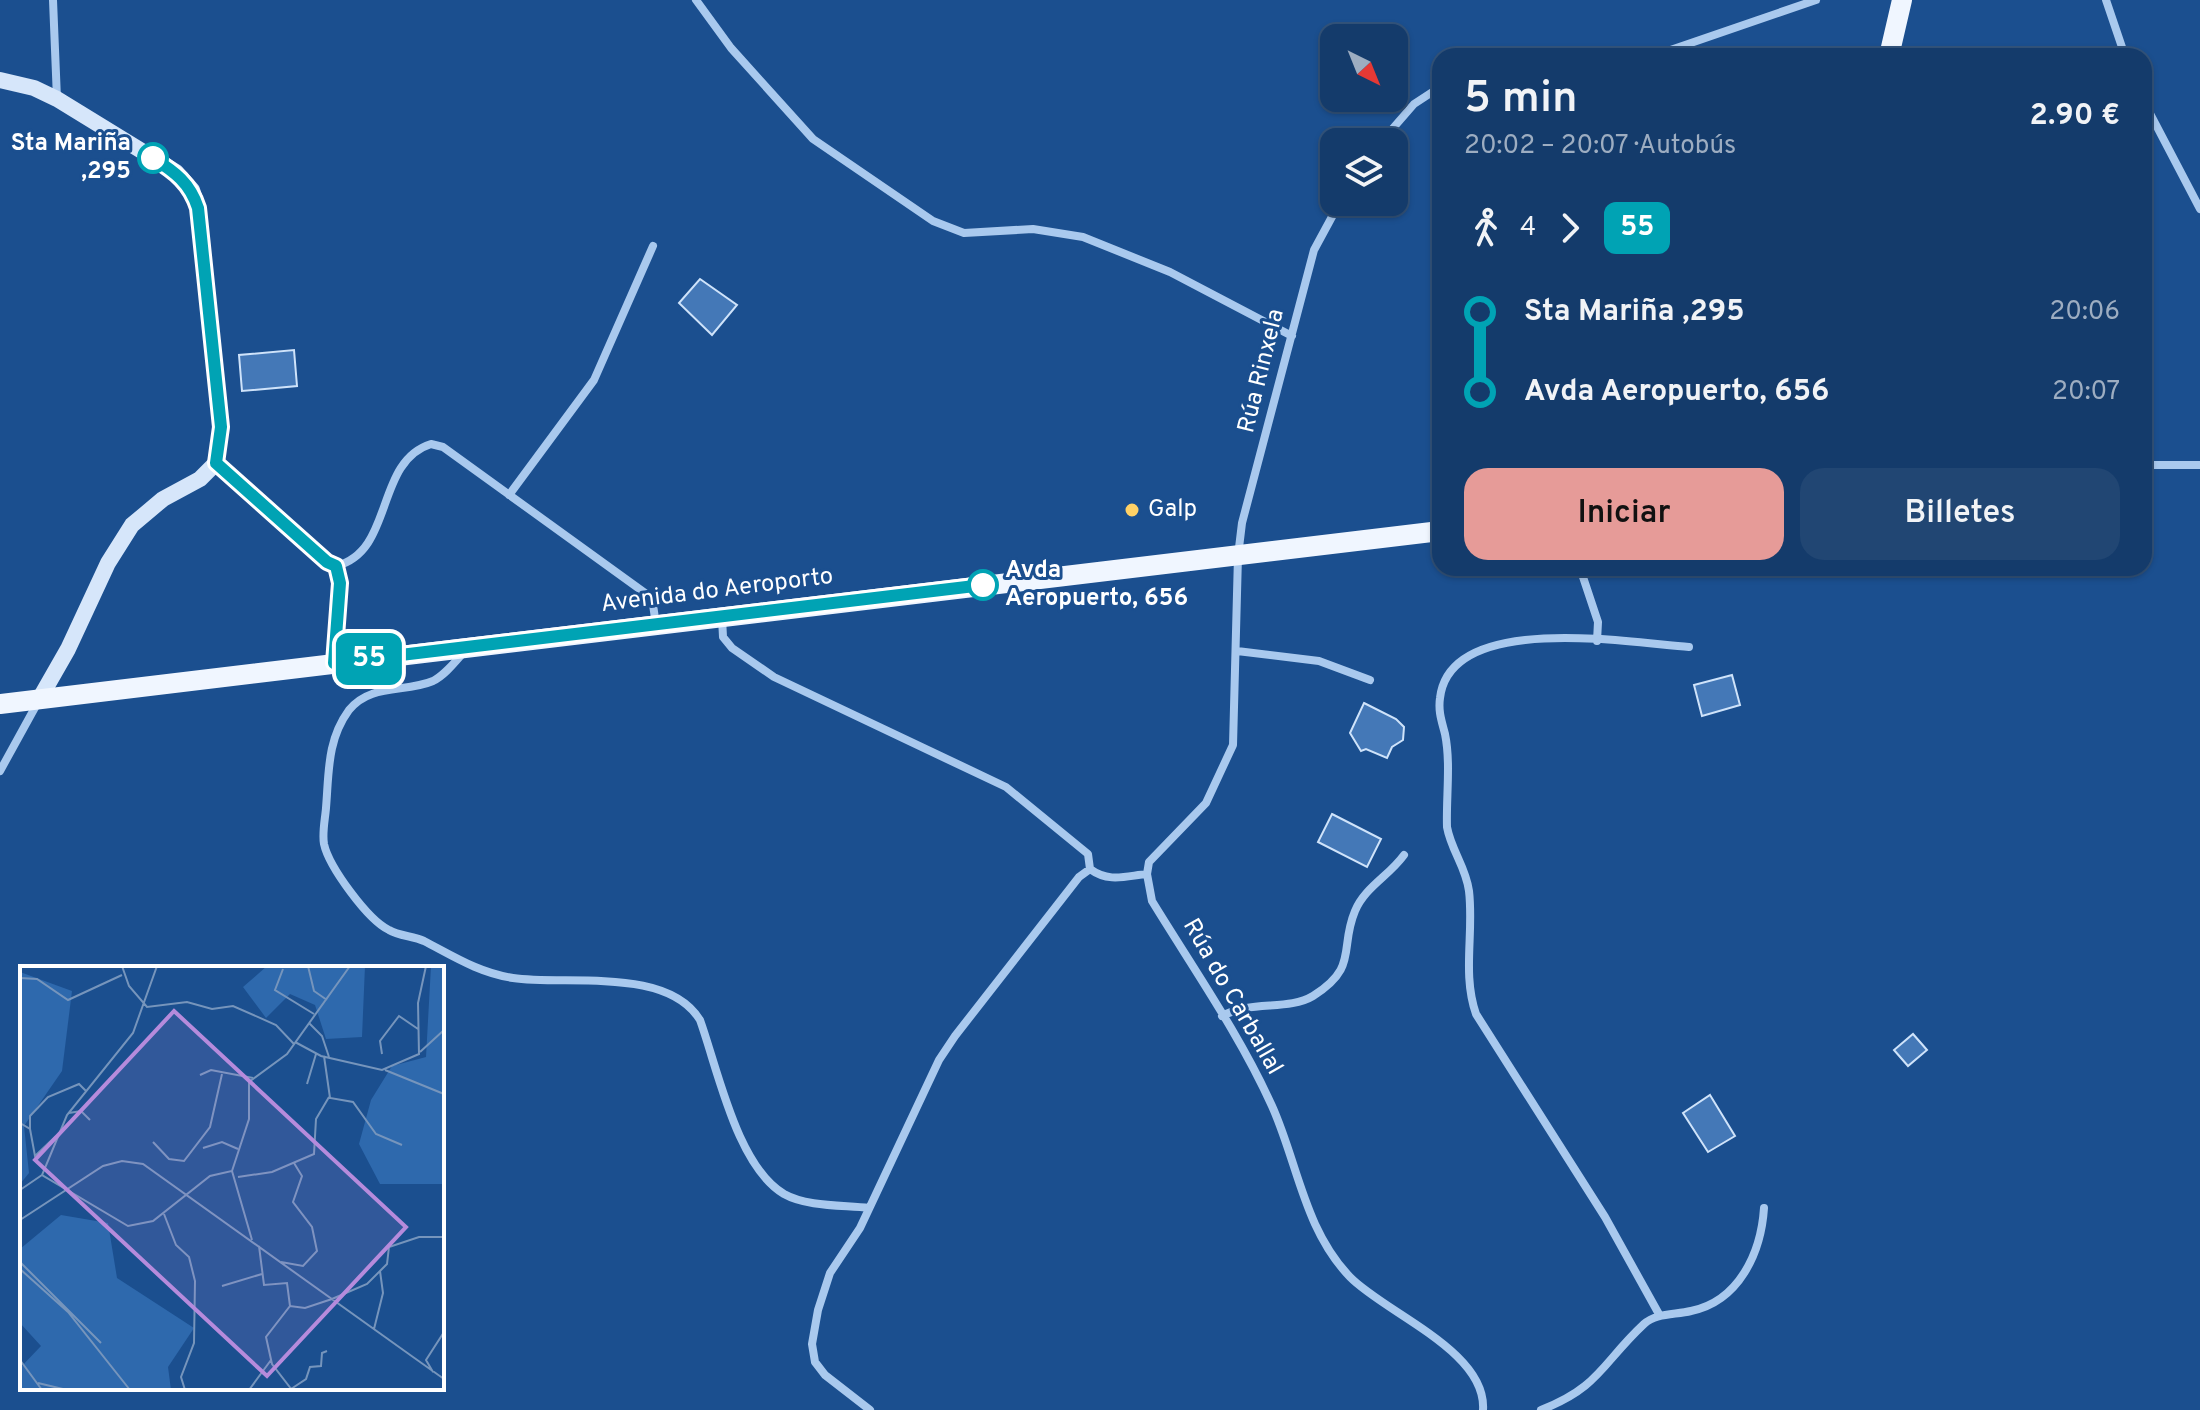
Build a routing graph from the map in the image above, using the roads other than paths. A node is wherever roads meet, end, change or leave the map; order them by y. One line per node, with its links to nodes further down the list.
1 (53, 0): 11 (street)
2 (696, 0): 17 (street)
3 (1816, 0): 6 (street)
4 (1902, 0): 7 (main road)
5 (2106, 0): 8 (street)
6 (1676, 48)
7 (1891, 48)
8 (2122, 48)
9 (0, 80): 11 (main road)
10 (1432, 92): 13 (street)
11 (57, 99): 18 (main road)
12 (2152, 117): 14 (street)
13 (1393, 128)
14 (2200, 209)
15 (1332, 216): 17 (street, Rúa Rinxela)
16 (653, 246): 21 (street)
17 (1292, 336): 23 (street, Rúa Rinxela)
18 (216, 463): 24 (street); 34 (main road)
19 (2152, 465): 20 (street)
20 (2200, 465)
21 (509, 495): 24 (street); 27 (street)
22 (1432, 532): 23 (main road, Avenida do Aeroporto)
23 (1238, 556): 26 (main road, Avenida do Aeroporto); 31 (street)
24 (336, 566): 32 (street)
25 (1583, 576): 28 (street)
26 (722, 617): 27 (main road, Avenida do Aeroporto); 38 (street)
27 (656, 625): 29 (main road, Avenida do Aeroporto)
28 (1597, 641): 30 (street); 43 (street)
29 (469, 647): 32 (main road, Avenida do Aeroporto); 41 (street)
30 (1689, 647)
31 (1237, 651): 33 (street); 39 (street)
32 (334, 663): 34 (main road, Avenida do Aeroporto)
33 (1370, 680)
34 (40, 698): 35 (main road, Avenida do Aeroporto); 36 (street)
35 (0, 704)
36 (0, 771)
37 (1404, 855): 40 (street)
38 (1090, 869): 39 (street); 41 (street)
39 (1147, 874): 40 (street, Rúa do Carballal)
40 (1222, 1016): 45 (street, Rúa do Carballal)
41 (869, 1208): 44 (street)
42 (1764, 1208): 43 (street)
43 (1660, 1316): 46 (street)
44 (870, 1410)
45 (1483, 1410)
46 (1541, 1410)

